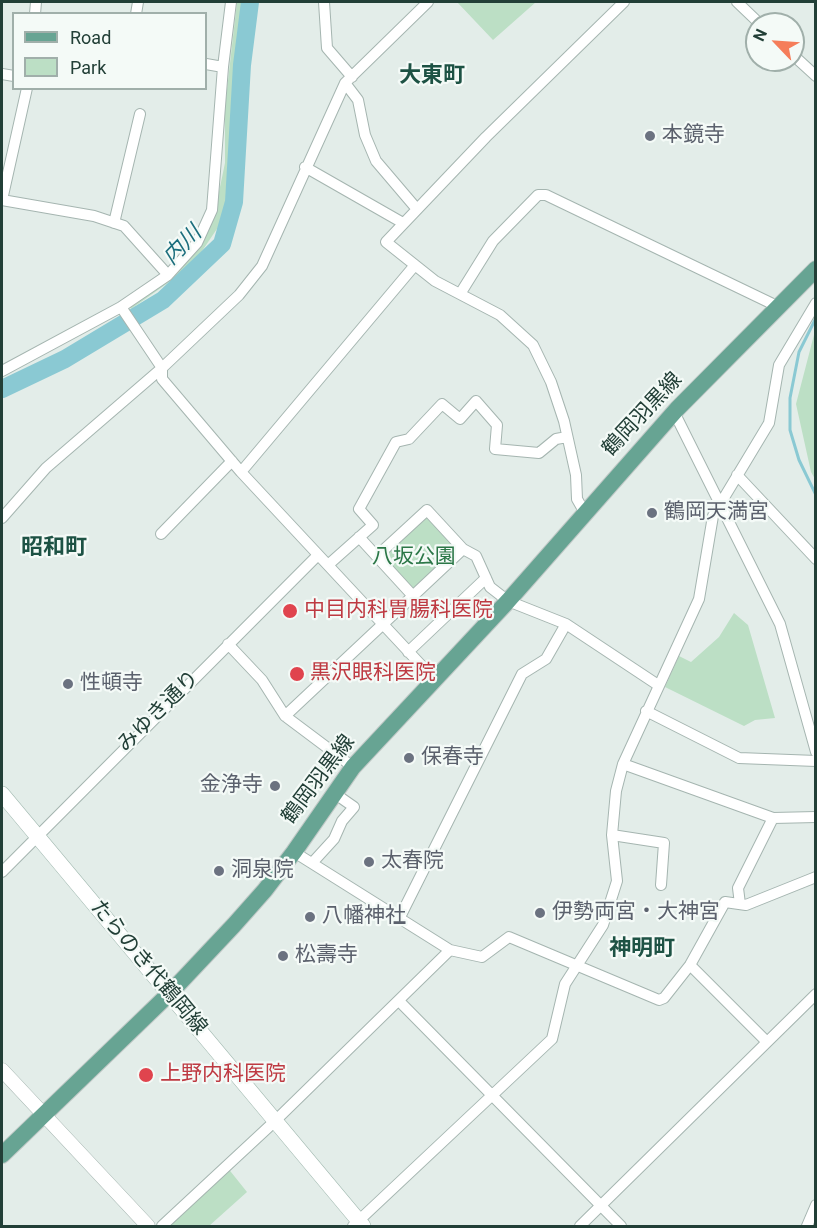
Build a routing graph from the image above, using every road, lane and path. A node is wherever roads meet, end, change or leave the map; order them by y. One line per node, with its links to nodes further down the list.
1 (231, 2): 6 (street)
2 (324, 2): 7 (street)
3 (428, 2): 7 (street)
4 (624, 2): 12 (street)
5 (207, 64): 6 (street)
6 (223, 66): 17 (street)
7 (348, 80): 10 (street); 12 (street)
8 (27, 90): 11 (street)
9 (140, 114): 13 (street)
10 (305, 167): 14 (street); 22 (street)
11 (2, 200): 13 (street)
12 (416, 208): 14 (street)
13 (114, 223): 17 (street)
14 (403, 223): 15 (street)
15 (415, 265): 18 (street); 27 (street)
16 (815, 271): 21 (main road, 鶴岡羽黒線)
17 (168, 275): 20 (street)
18 (460, 294): 21 (street); 25 (street)
19 (816, 303): 28 (street)
20 (121, 307): 22 (street); 23 (street)
21 (779, 308): 24 (main road, 鶴岡羽黒線)
22 (162, 368): 26 (street); 31 (street)
23 (2, 371)
24 (674, 412): 29 (street); 30 (main road, 鶴岡羽黒線)
25 (567, 437): 30 (street); 33 (street)
26 (232, 462): 27 (street); 32 (street)
27 (241, 472): 36 (street)
28 (737, 474): 29 (street); 35 (street)
29 (722, 504): 48 (street); 51 (street)
30 (585, 513): 42 (main road, 鶴岡羽黒線)
31 (2, 518)
32 (162, 534)
33 (359, 537): 37 (street); 39 (street)
34 (463, 549): 37 (street); 40 (street); 41 (street)
35 (812, 552): 38 (street)
36 (318, 555): 39 (street); 45 (street, みゆき通り)
37 (377, 556): 41 (street)
38 (816, 559)
39 (328, 566): 44 (street)
40 (486, 578): 42 (street); 46 (street)
41 (413, 596): 44 (street)
42 (508, 601): 43 (street); 47 (main road, 鶴岡羽黒線)
43 (566, 624): 48 (street); 67 (street)
44 (383, 625): 46 (street); 50 (street)
45 (228, 644): 50 (street); 60 (street, みゆき通り)
46 (408, 652): 47 (street)
47 (435, 680): 54 (main road, 鶴岡羽黒線)
48 (658, 685): 49 (street)
49 (646, 711): 52 (street); 53 (street)
50 (285, 716): 54 (street)
51 (816, 752)
52 (816, 761)
53 (623, 764): 58 (street); 59 (street)
54 (352, 767): 55 (main road, 鶴岡羽黒線)
55 (334, 793): 61 (main road, 鶴岡羽黒線); 62 (street)
56 (2, 794): 60 (main road, たらのき代鶴岡線)
57 (816, 817): 58 (street)
58 (772, 818): 66 (street)
59 (612, 835): 65 (street); 70 (street)
60 (37, 836): 63 (street, みゆき通り); 71 (main road, たらのき代鶴岡線)
61 (294, 852): 62 (street); 71 (main road, 鶴岡羽黒線)
62 (313, 862): 67 (street)
63 (2, 872)
64 (816, 877): 66 (street)
65 (661, 885)
66 (740, 904): 69 (street)
67 (399, 919): 68 (street)
68 (450, 950): 70 (street); 73 (street)
69 (690, 964): 70 (street); 74 (street)
70 (578, 965): 76 (street)
71 (170, 993): 77 (main road, 鶴岡羽黒線); 78 (main road, たらのき代鶴岡線)
72 (816, 994): 74 (street)
73 (399, 1001): 76 (street); 78 (street)
74 (767, 1042): 81 (street)
75 (2, 1070): 77 (street)
76 (493, 1094): 81 (street); 82 (street)
77 (42, 1115): 79 (main road, 鶴岡羽黒線); 83 (street)
78 (274, 1122): 82 (main road, たらのき代鶴岡線); 84 (street)
79 (2, 1155)
80 (816, 1205): 87 (street)
81 (600, 1206): 85 (street); 86 (street)
82 (358, 1225)
83 (148, 1227)
84 (162, 1227)
85 (580, 1227)
86 (621, 1227)
87 (807, 1227)

